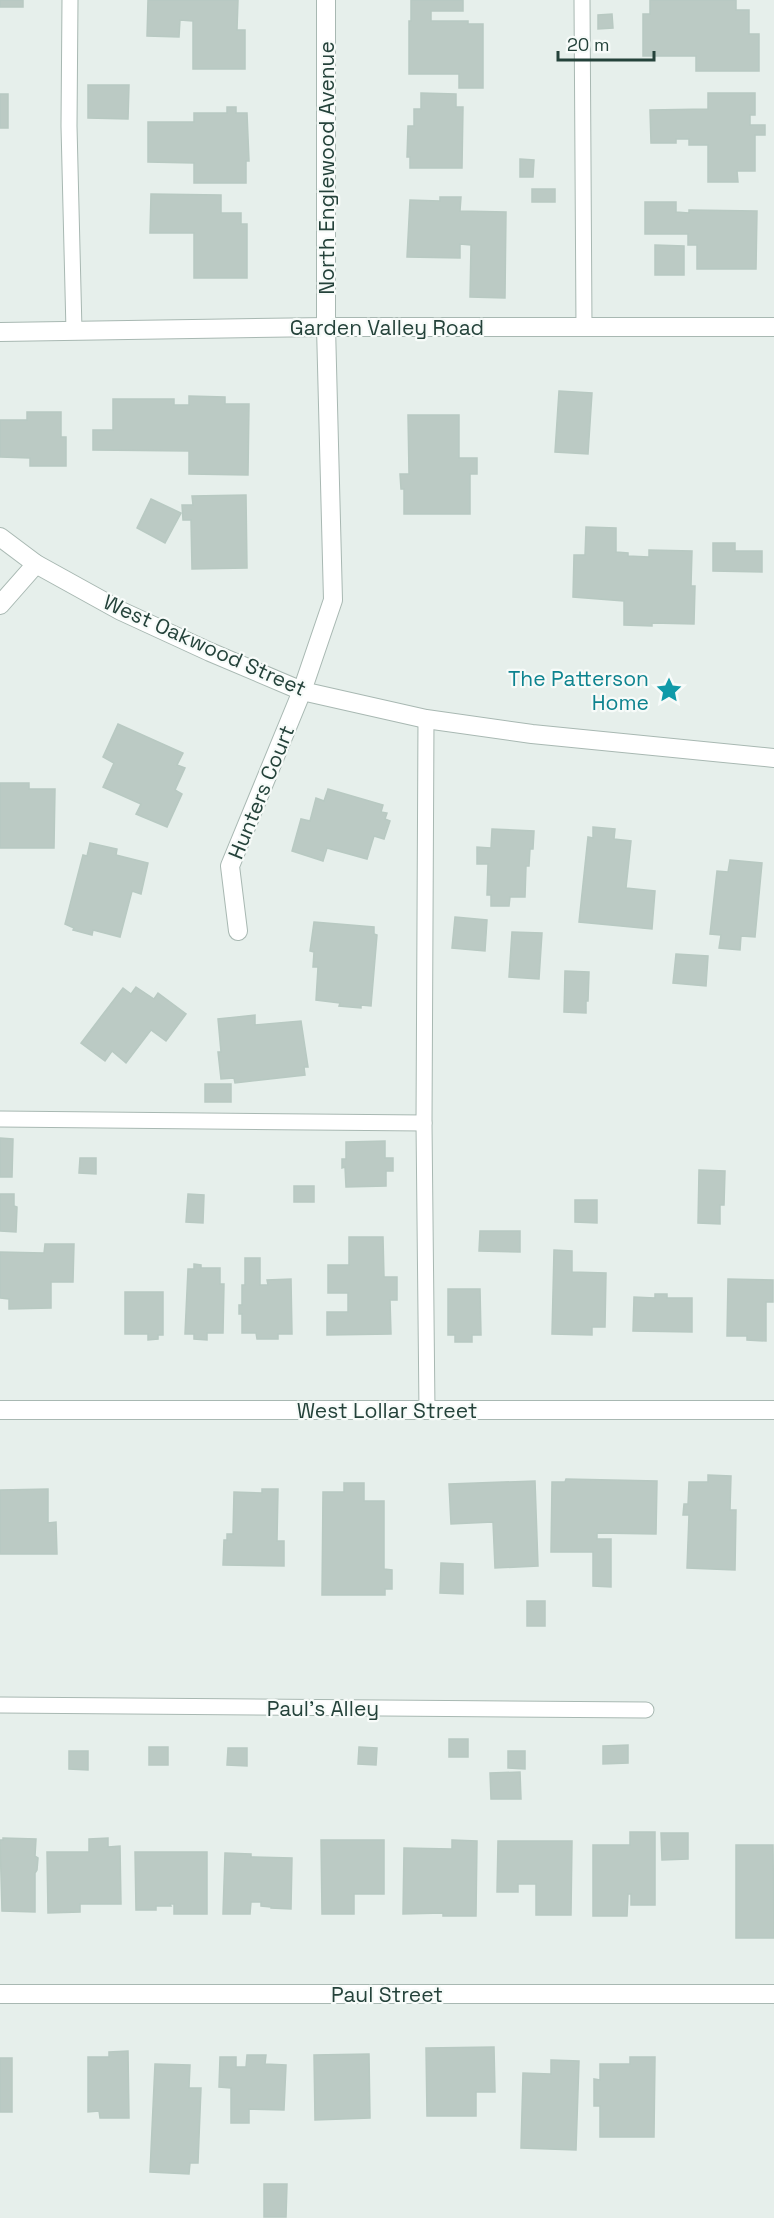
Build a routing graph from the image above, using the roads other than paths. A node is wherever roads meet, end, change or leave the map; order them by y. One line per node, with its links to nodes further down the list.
1 (70, 0): 7 (lane)
2 (326, 0): 4 (street, North Englewood Avenue)
3 (582, 0): 5 (lane)
4 (326, 327): 5 (street, Garden Valley Road); 7 (street, Garden Valley Road); 12 (street, North Englewood Avenue)
5 (584, 327): 6 (street, Garden Valley Road)
6 (774, 327)
7 (74, 331): 8 (street, Garden Valley Road)
8 (0, 332)
9 (0, 537): 10 (street, West Oakwood Street)
10 (36, 564): 11 (street); 12 (street, West Oakwood Street)
11 (0, 605)
12 (302, 691): 13 (street, West Oakwood Street); 15 (street, Hunters Court)
13 (426, 719): 14 (street, West Oakwood Street); 17 (lane)
14 (774, 758)
15 (238, 931)
16 (0, 1119): 17 (lane)
17 (424, 1123): 19 (lane)
18 (0, 1410): 19 (street, West Lollar Street)
19 (427, 1410): 20 (street, West Lollar Street)
20 (774, 1410)
21 (0, 1705): 22 (lane, Paul's Alley)
22 (646, 1710)
23 (0, 1994): 24 (street, Paul Street)
24 (774, 1994)

